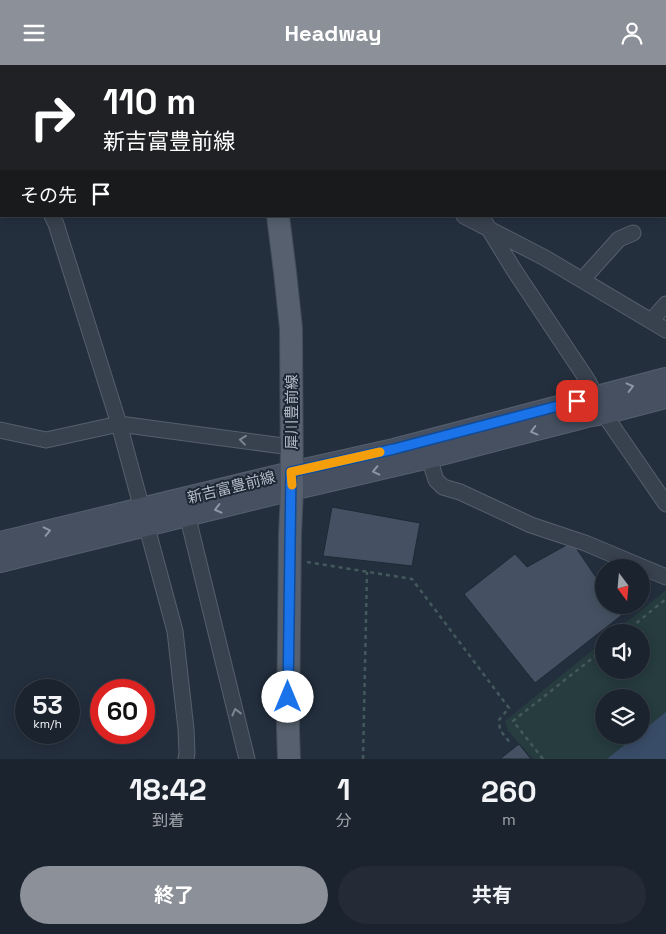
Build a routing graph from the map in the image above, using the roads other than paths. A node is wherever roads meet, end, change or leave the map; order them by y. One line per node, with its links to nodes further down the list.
1 (52, 217): 14 (street)
2 (278, 217): 16 (main road, 犀川豊前線)
3 (467, 217): 4 (street)
4 (484, 222): 6 (street); 11 (street)
5 (633, 233): 6 (street)
6 (582, 280): 8 (street)
7 (666, 304): 8 (street)
8 (651, 321): 9 (street)
9 (666, 330)
10 (666, 378): 11 (main road, 新吉富豊前線, one-way to 10)
11 (595, 396): 13 (street); 18 (main road, 新吉富豊前線)
12 (666, 398): 13 (main road, 新吉富豊前線)
13 (604, 414): 17 (main road, 新吉富豊前線, one-way to 17); 19 (street)
14 (119, 424): 15 (street); 16 (street, one-way to 14); 21 (street)
15 (0, 429)
16 (291, 447): 18 (main road, 犀川豊前線)
17 (429, 458): 18 (main road, 新吉富豊前線, one-way to 18); 24 (street)
18 (291, 481): 20 (main road, 新吉富豊前線); 27 (main road, 犀川豊前線)
19 (666, 504)
20 (185, 507): 21 (main road, 新吉富豊前線); 26 (street, one-way to 20)
21 (144, 518): 22 (main road, 新吉富豊前線, one-way to 21); 23 (main road, 新吉富豊前線); 25 (street)
22 (0, 542)
23 (0, 562)
24 (666, 577)
25 (186, 759)
26 (247, 759)
27 (289, 759)

